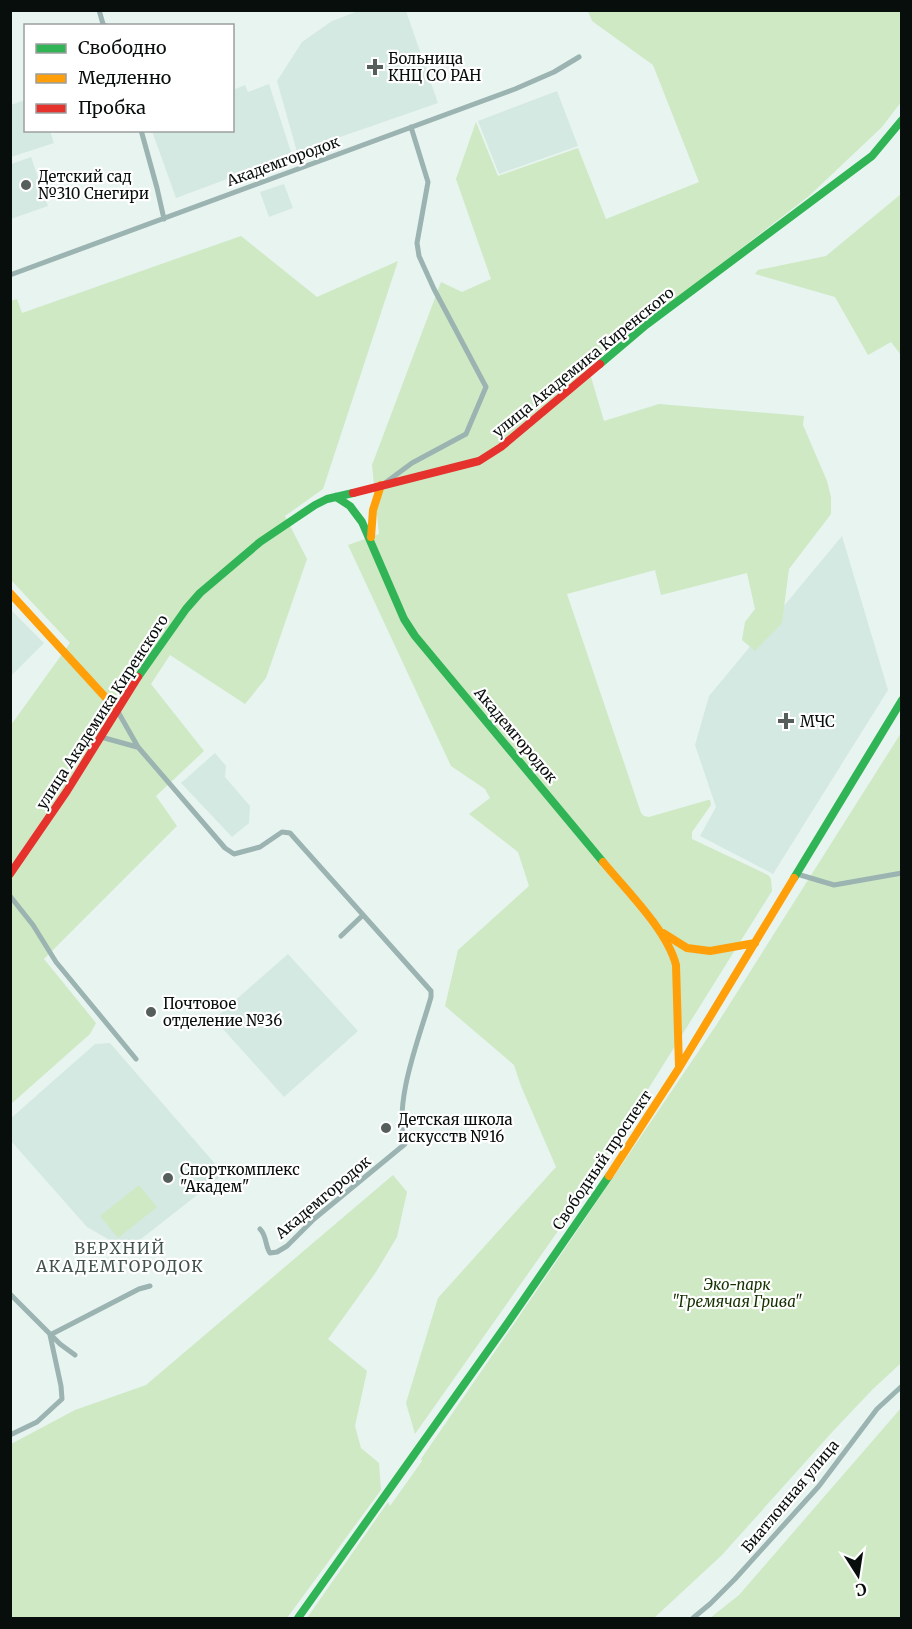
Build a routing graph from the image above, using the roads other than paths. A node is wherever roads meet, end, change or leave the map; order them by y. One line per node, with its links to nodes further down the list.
1 (579, 57): 3 (street, Академгородок)
2 (902, 120): 7 (main road, улица Академика Киренского)
3 (411, 127): 5 (street, Академгородок); 7 (street)
4 (142, 132): 5 (street)
5 (164, 219): 6 (street, Академгородок)
6 (10, 275)
7 (381, 486): 8 (main road, улица Академика Киренского); 9 (main road)
8 (336, 496): 9 (main road, Академгородок); 12 (main road, улица Академика Киренского)
9 (371, 541): 20 (main road, Академгородок)
10 (10, 593): 12 (main road, Академгородок)
11 (902, 700): 17 (main road, Свободный проспект)
12 (117, 710): 13 (main road, улица Академика Киренского); 14 (street, Академгородок)
13 (101, 737): 14 (street); 16 (main road, улица Академика Киренского)
14 (138, 747): 19 (street, Академгородок)
15 (902, 873): 17 (street)
16 (10, 874)
17 (797, 874): 22 (main road, Свободный проспект)
18 (10, 896): 23 (street)
19 (363, 915): 21 (street); 25 (street, Академгородок)
20 (662, 933): 22 (main road); 24 (main road)
21 (341, 936)
22 (755, 943): 24 (main road, Свободный проспект)
23 (136, 1059)
24 (679, 1068): 32 (main road, Свободный проспект)
25 (260, 1229)
26 (150, 1286): 28 (street)
27 (10, 1294): 28 (street)
28 (50, 1335): 29 (street); 31 (street)
29 (75, 1355)
30 (902, 1386): 33 (street, Биатлонная улица)
31 (10, 1435)
32 (298, 1618)
33 (693, 1618)

